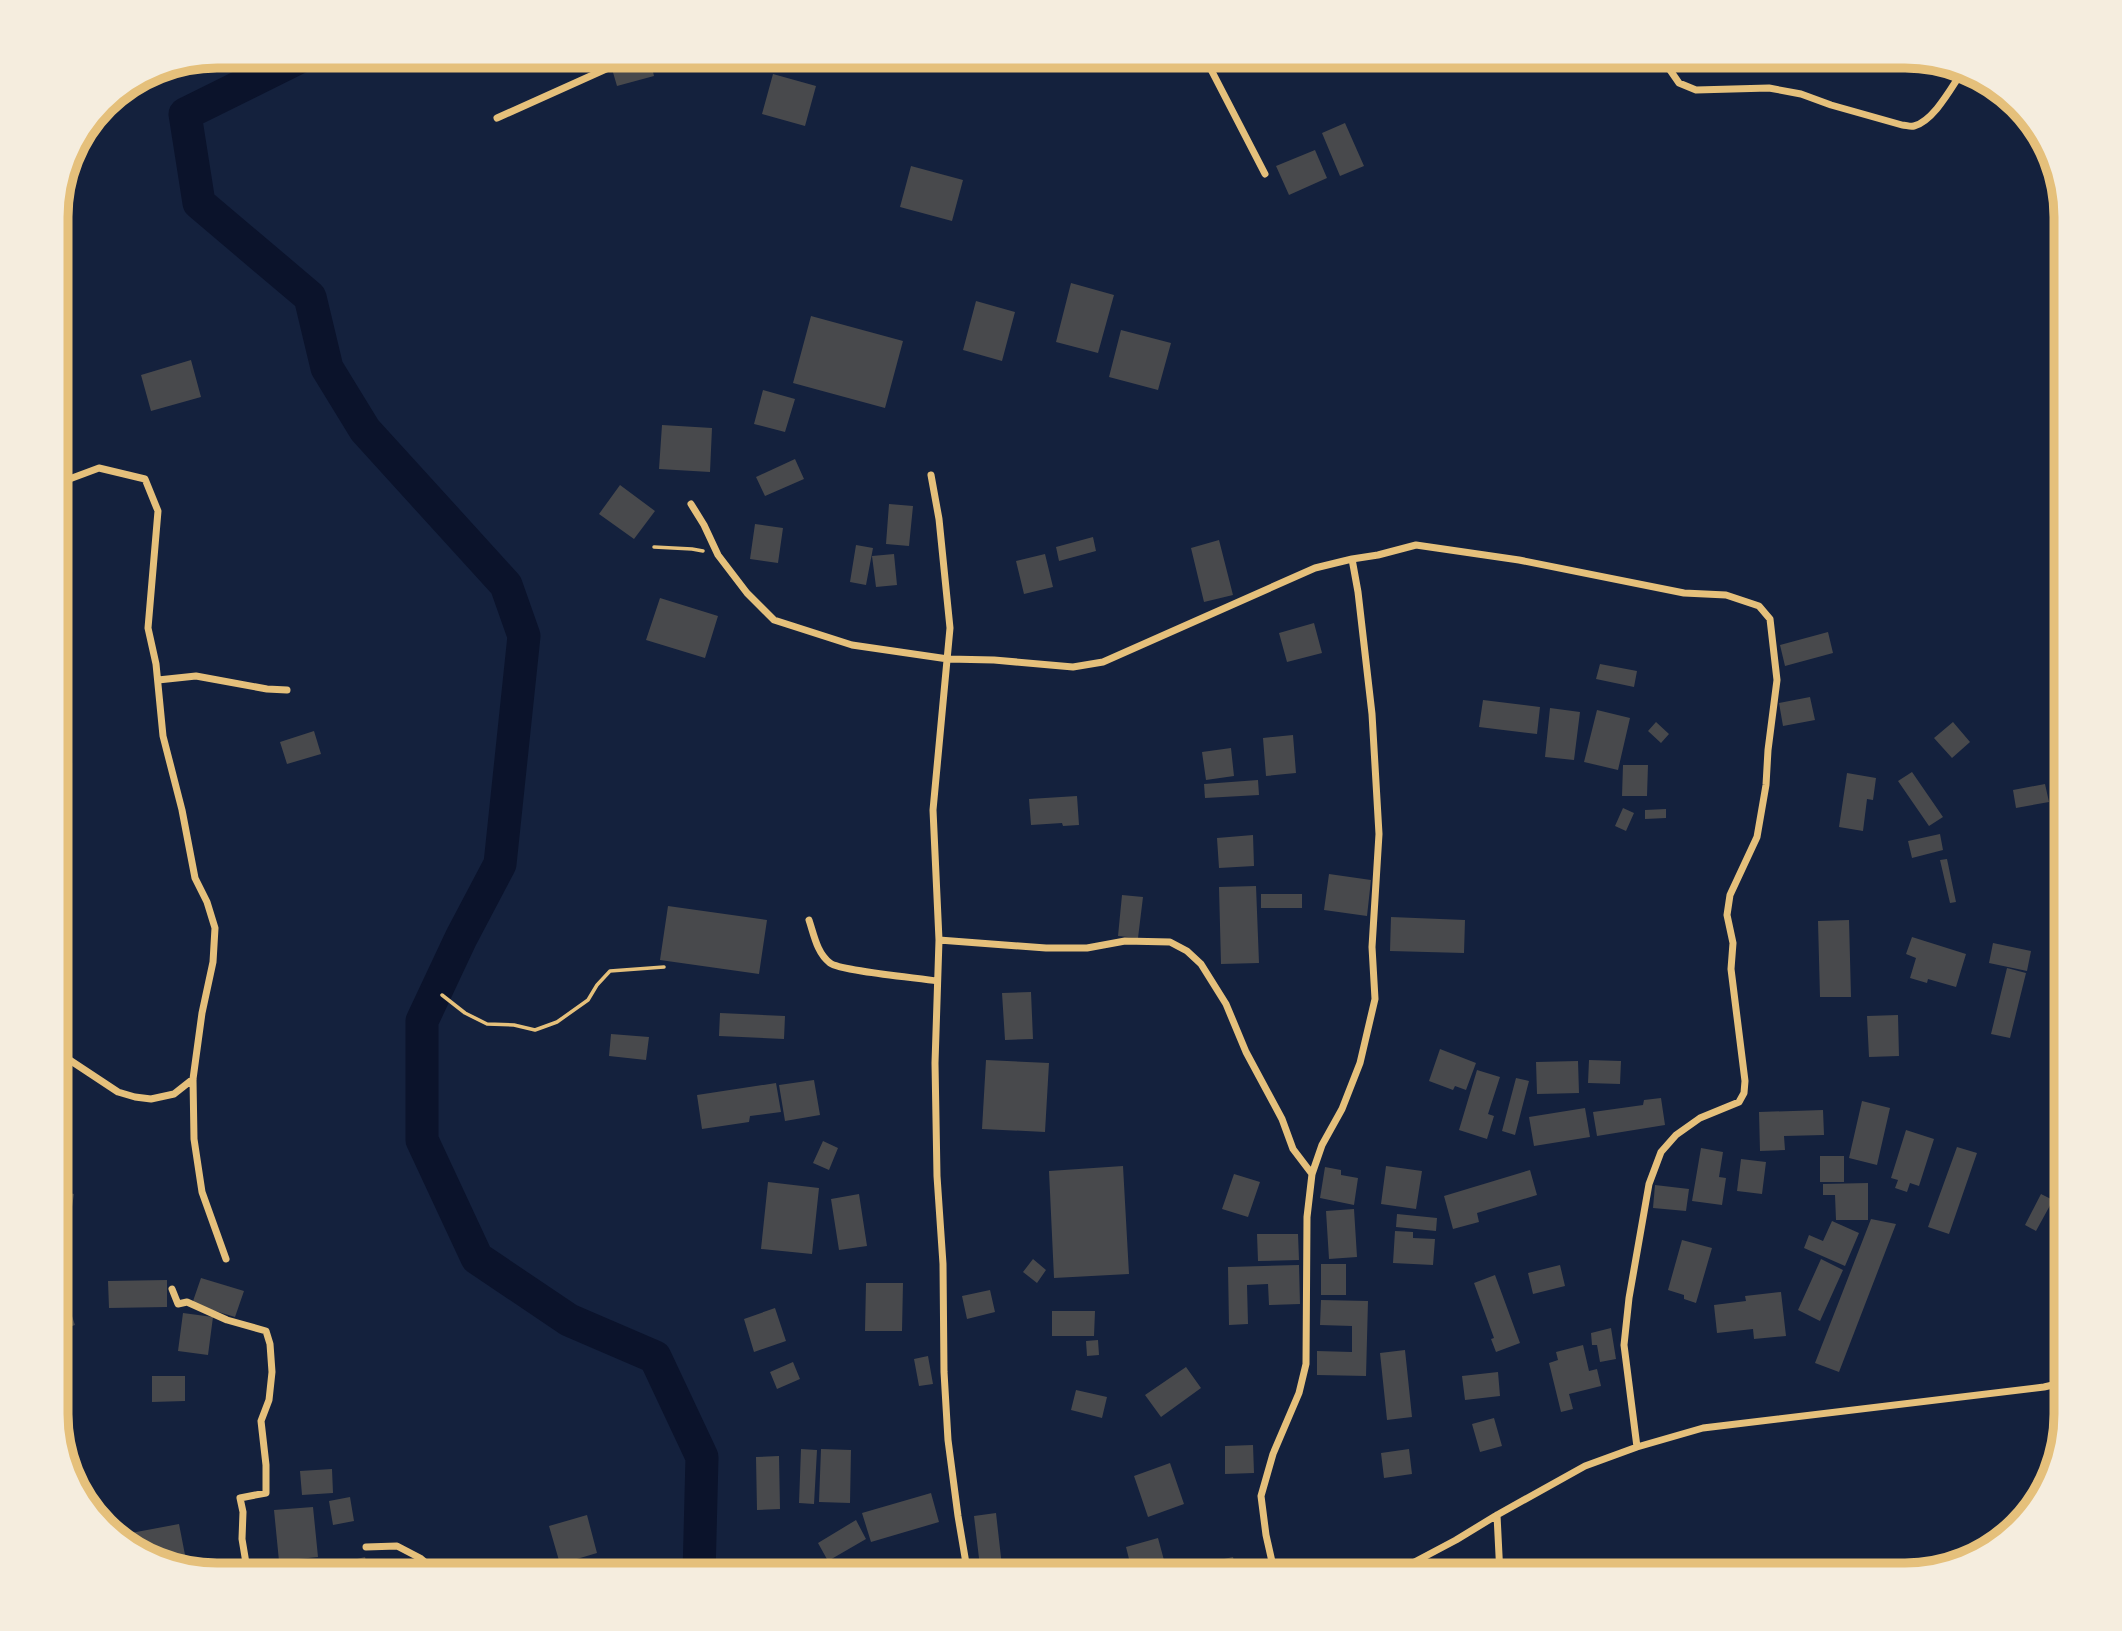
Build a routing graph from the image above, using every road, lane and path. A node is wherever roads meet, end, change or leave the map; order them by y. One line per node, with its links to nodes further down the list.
1 (608, 68): 5 (street)
2 (1210, 68): 6 (street)
3 (1669, 68): 4 (street)
4 (1958, 79)
5 (497, 118)
6 (1265, 174)
7 (931, 475): 13 (street)
8 (69, 479): 14 (street)
9 (691, 504): 13 (street)
10 (654, 547): 11 (path)
11 (692, 549)
12 (1352, 559): 13 (street); 23 (street); 27 (street)
13 (948, 659): 17 (street)
14 (158, 680): 15 (street); 22 (street)
15 (287, 690)
16 (809, 920): 19 (street)
17 (939, 940): 19 (street); 23 (street)
18 (664, 967): 20 (path)
19 (937, 981): 32 (street)
20 (442, 995)
21 (69, 1060): 22 (street)
22 (193, 1079): 24 (street)
23 (1312, 1174): 33 (street)
24 (226, 1259)
25 (172, 1289): 30 (street)
26 (2054, 1385): 27 (street)
27 (1637, 1447): 28 (street)
28 (1497, 1515): 34 (street); 35 (street)
29 (366, 1547): 31 (street)
30 (246, 1563)
31 (426, 1563)
32 (966, 1563)
33 (1272, 1563)
34 (1413, 1563)
35 (1499, 1563)

